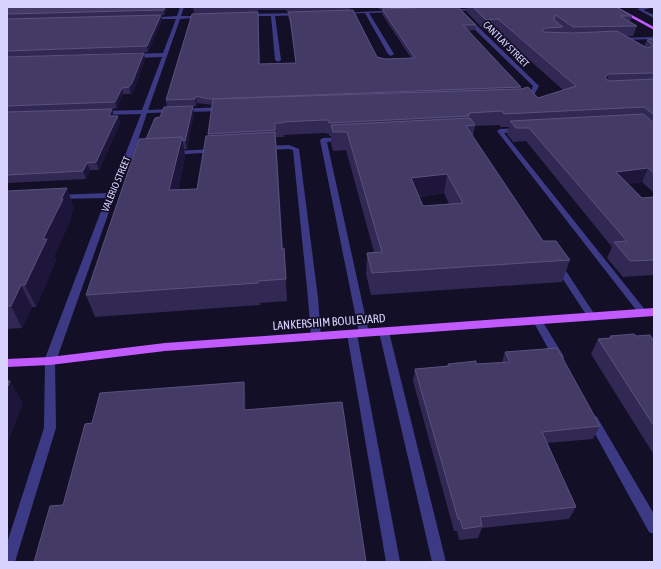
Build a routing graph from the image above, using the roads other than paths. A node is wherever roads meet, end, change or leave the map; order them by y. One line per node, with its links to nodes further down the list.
1 (182, 7): 14 (street, VALERIO STREET)
2 (614, 7): 17 (main road)
3 (488, 8): 5 (street)
4 (654, 8): 15 (lane)
5 (458, 9): 6 (street); 25 (street, CANTLAY STREET)
6 (442, 10)
7 (404, 11): 8 (street)
8 (366, 12): 9 (street); 21 (street)
9 (335, 13)
10 (312, 14): 11 (street)
11 (273, 15): 13 (street); 24 (street)
12 (210, 16): 14 (street)
13 (241, 16)
14 (179, 17): 16 (street); 22 (street, VALERIO STREET)
15 (654, 17)
16 (140, 18)
17 (654, 29)
18 (654, 38): 19 (street)
19 (616, 39): 20 (lane)
20 (623, 44)
21 (391, 54)
22 (164, 55): 23 (street); 27 (street, VALERIO STREET)
23 (124, 57)
24 (278, 60)
25 (518, 98)
26 (232, 108): 27 (street)
27 (145, 112): 28 (street); 34 (street, VALERIO STREET)
28 (91, 114)
29 (528, 130): 38 (lane)
30 (349, 138): 42 (lane)
31 (259, 148): 44 (lane)
32 (220, 150): 33 (lane)
33 (166, 153)
34 (111, 195): 35 (street); 45 (street, VALERIO STREET)
35 (47, 198)
36 (551, 255): 39 (lane)
37 (654, 312): 38 (main road, LANKERSHIM BOULEVARD)
38 (643, 313): 39 (main road, LANKERSHIM BOULEVARD)
39 (592, 317): 40 (main road, LANKERSHIM BOULEVARD)
40 (538, 321): 41 (main road, LANKERSHIM BOULEVARD); 47 (lane)
41 (384, 332): 42 (main road, LANKERSHIM BOULEVARD); 52 (lane)
42 (364, 333): 43 (main road, LANKERSHIM BOULEVARD)
43 (352, 334): 44 (main road, LANKERSHIM BOULEVARD); 51 (lane)
44 (316, 336): 45 (main road, LANKERSHIM BOULEVARD)
45 (50, 361): 46 (main road, LANKERSHIM BOULEVARD); 50 (lane)
46 (7, 363)
47 (565, 369)
48 (586, 409): 49 (lane)
49 (654, 526)
50 (8, 562)
51 (393, 562)
52 (439, 562)

